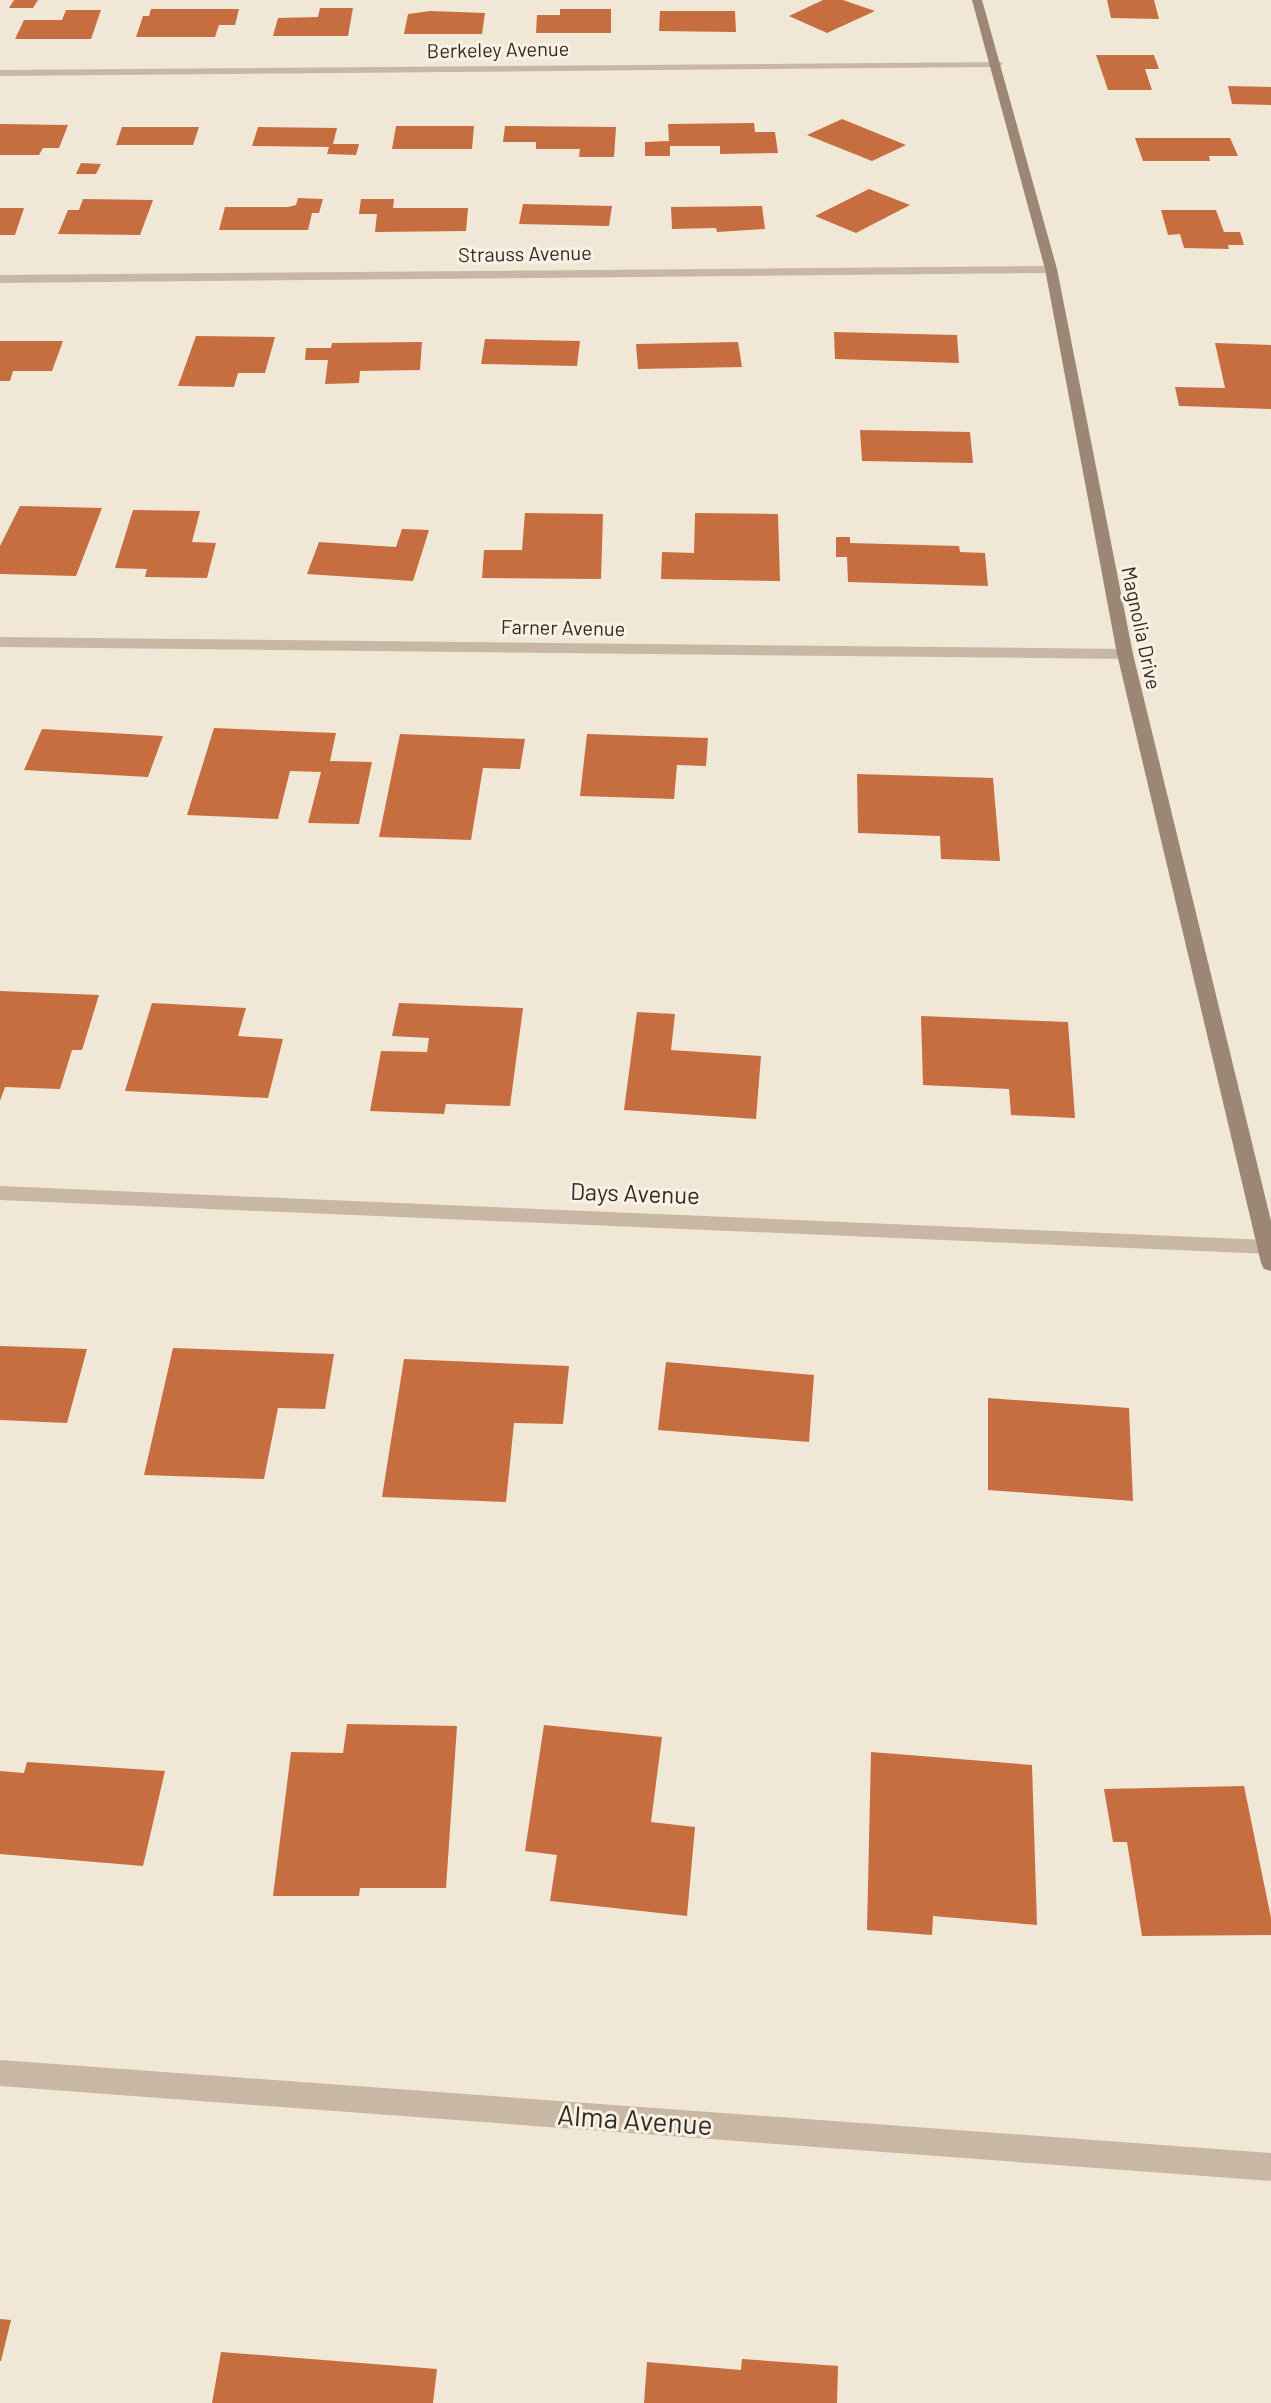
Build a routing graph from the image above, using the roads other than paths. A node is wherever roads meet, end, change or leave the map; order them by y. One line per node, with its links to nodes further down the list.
1 (977, 0): 2 (street, Magnolia Drive)
2 (997, 64): 3 (street, Berkeley Avenue); 4 (street, Magnolia Drive)
3 (0, 73)
4 (1051, 269): 5 (street, Strauss Avenue); 7 (street, Magnolia Drive)
5 (0, 279)
6 (0, 642): 7 (street, Farner Avenue)
7 (1125, 654): 9 (street, Magnolia Drive)
8 (0, 1193): 9 (street, Days Avenue)
9 (1269, 1255)
10 (0, 2073): 11 (street, Alma Avenue)
11 (1271, 2167)

